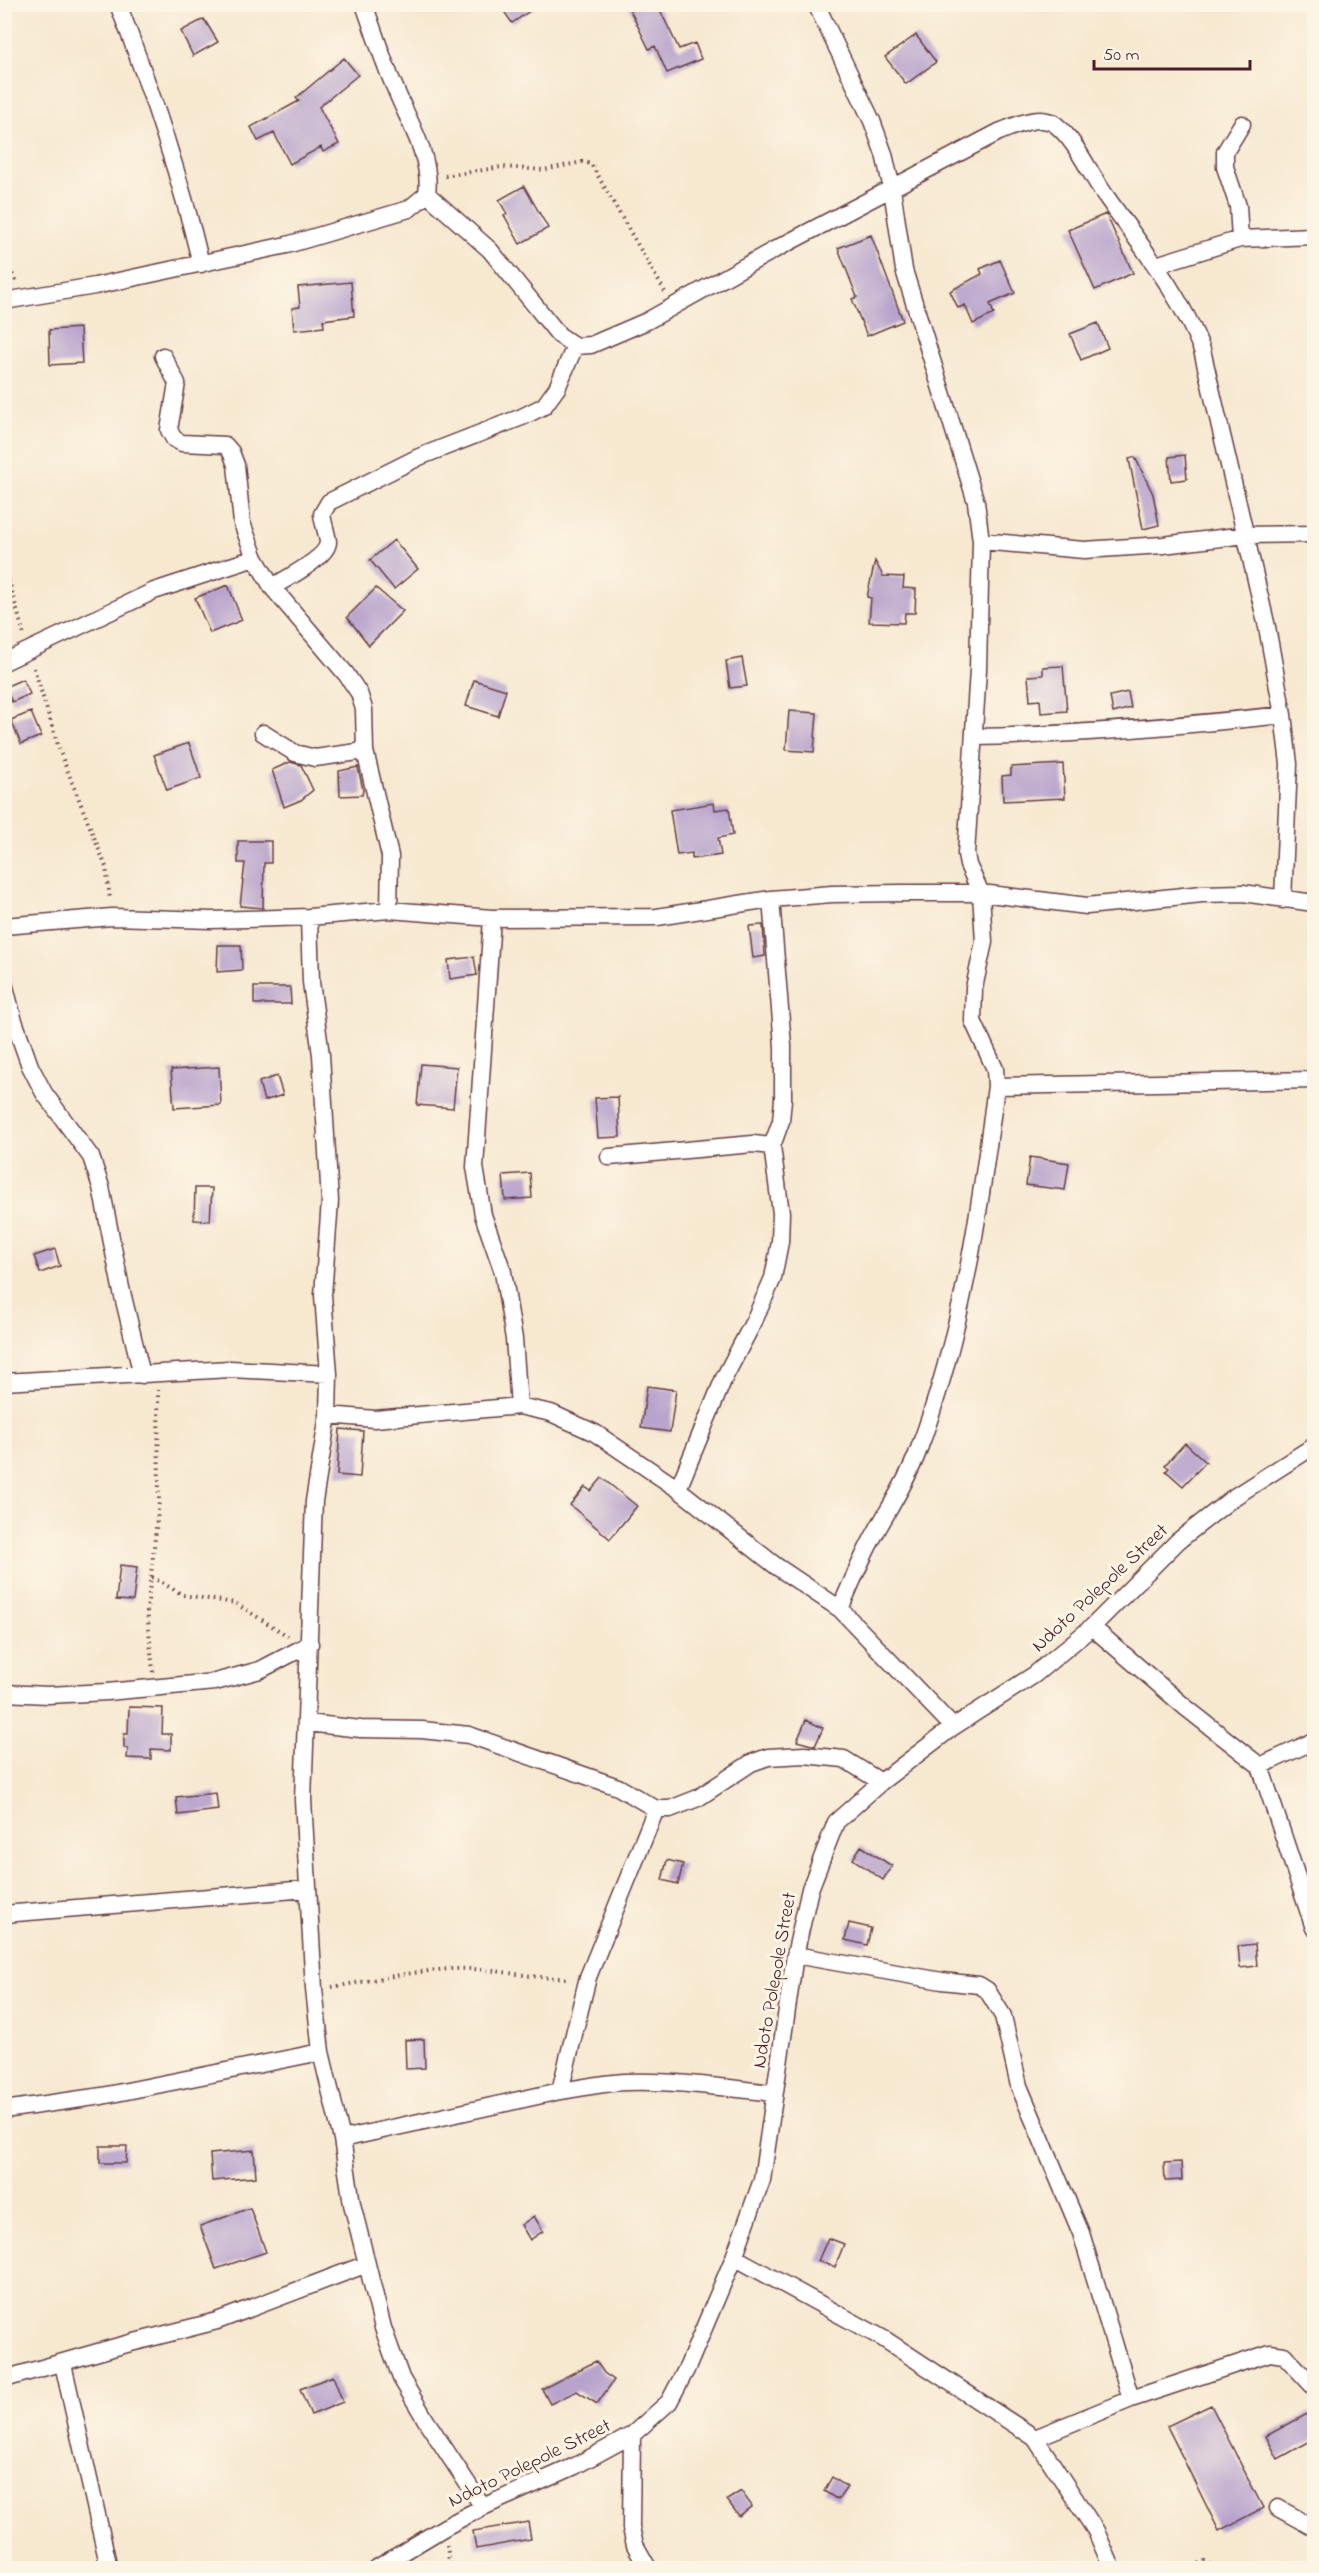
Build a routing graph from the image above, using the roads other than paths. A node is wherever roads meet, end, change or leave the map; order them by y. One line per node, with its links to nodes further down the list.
1 (118, 4): 9 (street)
2 (363, 4): 5 (street)
3 (821, 6): 6 (street)
4 (1242, 124): 8 (street)
5 (428, 187): 9 (street); 12 (street)
6 (892, 189): 10 (street); 12 (street); 16 (street)
7 (1314, 236): 8 (street)
8 (1240, 239): 10 (street)
9 (201, 264): 11 (street)
10 (1156, 265): 15 (street)
11 (4, 301)
12 (575, 346): 18 (street)
13 (163, 356): 17 (street)
14 (1314, 534): 15 (street)
15 (1245, 535): 16 (street); 20 (street)
16 (981, 542): 22 (street)
17 (255, 558): 18 (street); 19 (street)
18 (272, 587): 23 (street)
19 (4, 662)
20 (1283, 716): 22 (street); 26 (street)
21 (263, 733): 23 (street)
22 (974, 737): 24 (street)
23 (365, 751): 28 (street)
24 (981, 893): 25 (street); 26 (street); 34 (street)
25 (771, 899): 30 (street); 35 (street)
26 (1283, 900): 27 (street)
27 (1314, 903)
28 (389, 910): 29 (street); 30 (street)
29 (309, 917): 31 (street); 38 (street)
30 (492, 918): 40 (street)
31 (4, 926)
32 (4, 982): 37 (street)
33 (1314, 1080): 34 (street)
34 (996, 1086): 44 (street)
35 (772, 1146): 36 (street); 43 (street)
36 (609, 1157)
37 (150, 1374): 38 (street); 39 (street)
38 (329, 1374): 41 (street)
39 (4, 1382)
40 (519, 1406): 41 (street); 43 (street)
41 (328, 1415): 46 (street)
42 (1314, 1446): 45 (street, Ndoto Polepole Street)
43 (678, 1489): 44 (street)
44 (840, 1609): 49 (street)
45 (1092, 1627): 49 (street, Ndoto Polepole Street); 51 (street)
46 (307, 1645): 47 (street); 48 (street)
47 (4, 1693)
48 (307, 1723): 53 (street); 54 (street)
49 (953, 1727): 52 (street, Ndoto Polepole Street)
50 (1314, 1741): 51 (street)
51 (1260, 1766): 56 (street)
52 (881, 1782): 53 (street); 57 (street, Ndoto Polepole Street)
53 (656, 1809): 59 (street)
54 (307, 1889): 55 (street); 58 (street)
55 (4, 1914)
56 (1314, 1928)
57 (795, 1955): 60 (street, Ndoto Polepole Street); 68 (street)
58 (321, 2052): 61 (street); 62 (street)
59 (560, 2091): 60 (street); 62 (street)
60 (774, 2093): 63 (street, Ndoto Polepole Street)
61 (4, 2110)
62 (342, 2139): 64 (street)
63 (734, 2258): 69 (street, Ndoto Polepole Street); 70 (street)
64 (367, 2264): 65 (street); 71 (street)
65 (63, 2364): 66 (street); 74 (street)
66 (4, 2379)
67 (1314, 2387): 68 (street)
68 (1131, 2399): 70 (street)
69 (632, 2435): 71 (street, Ndoto Polepole Street); 76 (street)
70 (1035, 2438): 77 (street)
71 (483, 2507): 75 (street, Ndoto Polepole Street)
72 (1278, 2508): 73 (street)
73 (1314, 2528)
74 (109, 2568)
75 (376, 2568)
76 (648, 2568)
77 (1112, 2568)

